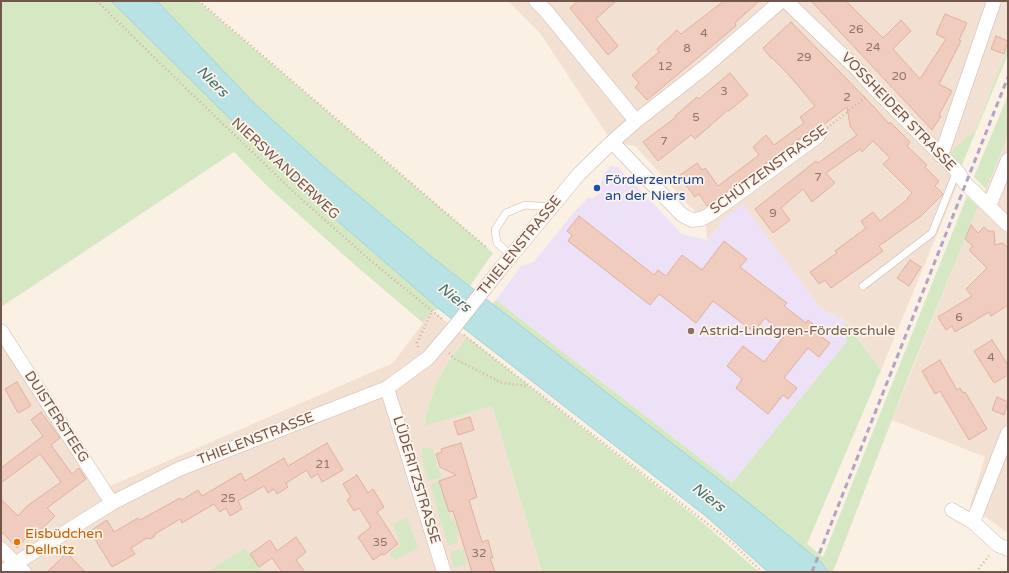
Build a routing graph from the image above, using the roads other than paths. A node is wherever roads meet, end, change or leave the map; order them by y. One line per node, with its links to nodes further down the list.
1 (536, 1): 5 (street)
2 (781, 1): 5 (street, THIELENSTRASSE)
3 (786, 1): 8 (street, VOSSHEIDER STRASSE)
4 (994, 1): 8 (street)
5 (636, 121): 7 (street, THIELENSTRASSE)
6 (818, 136): 7 (street, SCHÜTZENSTRASSE)
7 (612, 142): 12 (street, THIELENSTRASSE)
8 (941, 156): 10 (street, VOSSHEIDER STRASSE)
9 (1008, 160): 11 (street)
10 (957, 171): 11 (street, VOSSHEIDER STRASSE); 15 (lane)
11 (989, 206): 13 (street, VOSSHEIDER STRASSE)
12 (551, 207): 14 (street, THIELENSTRASSE); 14 (lane)
13 (1008, 225)
14 (506, 262): 17 (street, THIELENSTRASSE, bridge)
15 (863, 286)
16 (1, 331): 19 (street, DUISTERSTEEG)
17 (387, 388): 19 (street, THIELENSTRASSE); 26 (street, LÜDERITZSTRASSE)
18 (1008, 433): 21 (street)
19 (112, 503): 24 (street, THIELENSTRASSE)
20 (952, 510): 21 (street)
21 (973, 522): 22 (street)
22 (1003, 547)
23 (1, 549): 24 (street)
24 (20, 568): 25 (street, THIELENSTRASSE)
25 (2, 572)
26 (444, 572)

